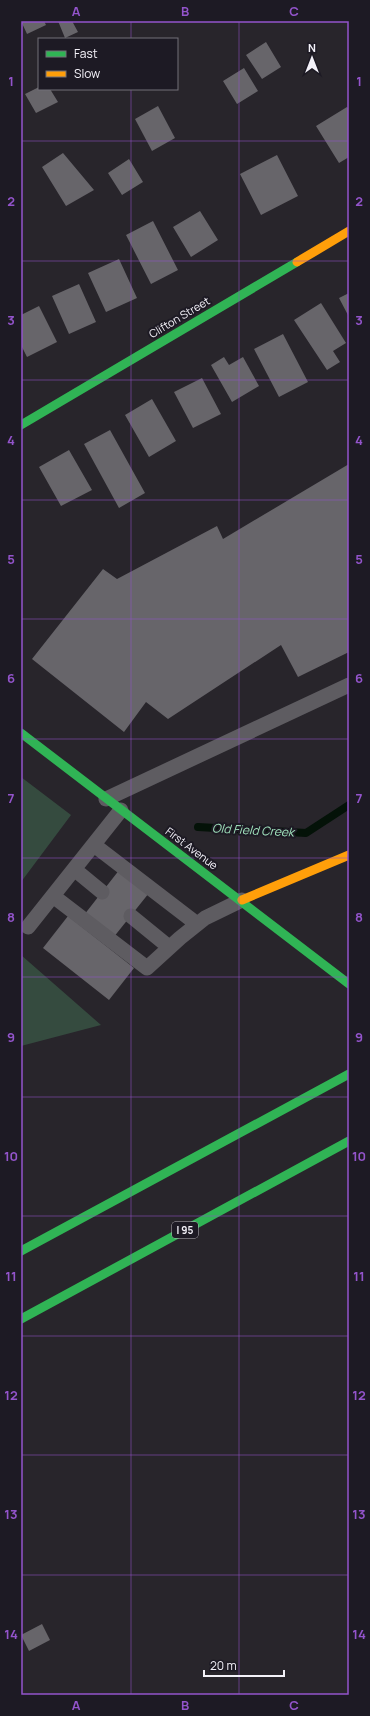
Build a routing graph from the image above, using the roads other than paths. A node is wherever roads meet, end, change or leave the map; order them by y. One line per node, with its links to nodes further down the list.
1 (349, 231): 2 (main road, Clifton Street)
2 (21, 425)
3 (349, 685): 5 (lane)
4 (21, 733): 5 (main road, First Avenue)
5 (106, 799): 6 (main road, First Avenue)
6 (121, 810): 7 (lane); 12 (main road, First Avenue)
7 (94, 845): 9 (lane); 14 (lane)
8 (349, 855): 12 (main road)
9 (74, 869): 10 (lane); 11 (lane)
10 (102, 892)
11 (53, 896): 15 (lane); 16 (lane)
12 (242, 900): 14 (lane); 17 (main road, First Avenue)
13 (131, 916): 16 (lane)
14 (196, 924): 16 (lane)
15 (28, 927)
16 (169, 948)
17 (349, 984)
18 (349, 1074): 20 (main road)
19 (349, 1141): 21 (main road, I 95)
20 (21, 1251)
21 (21, 1319)

